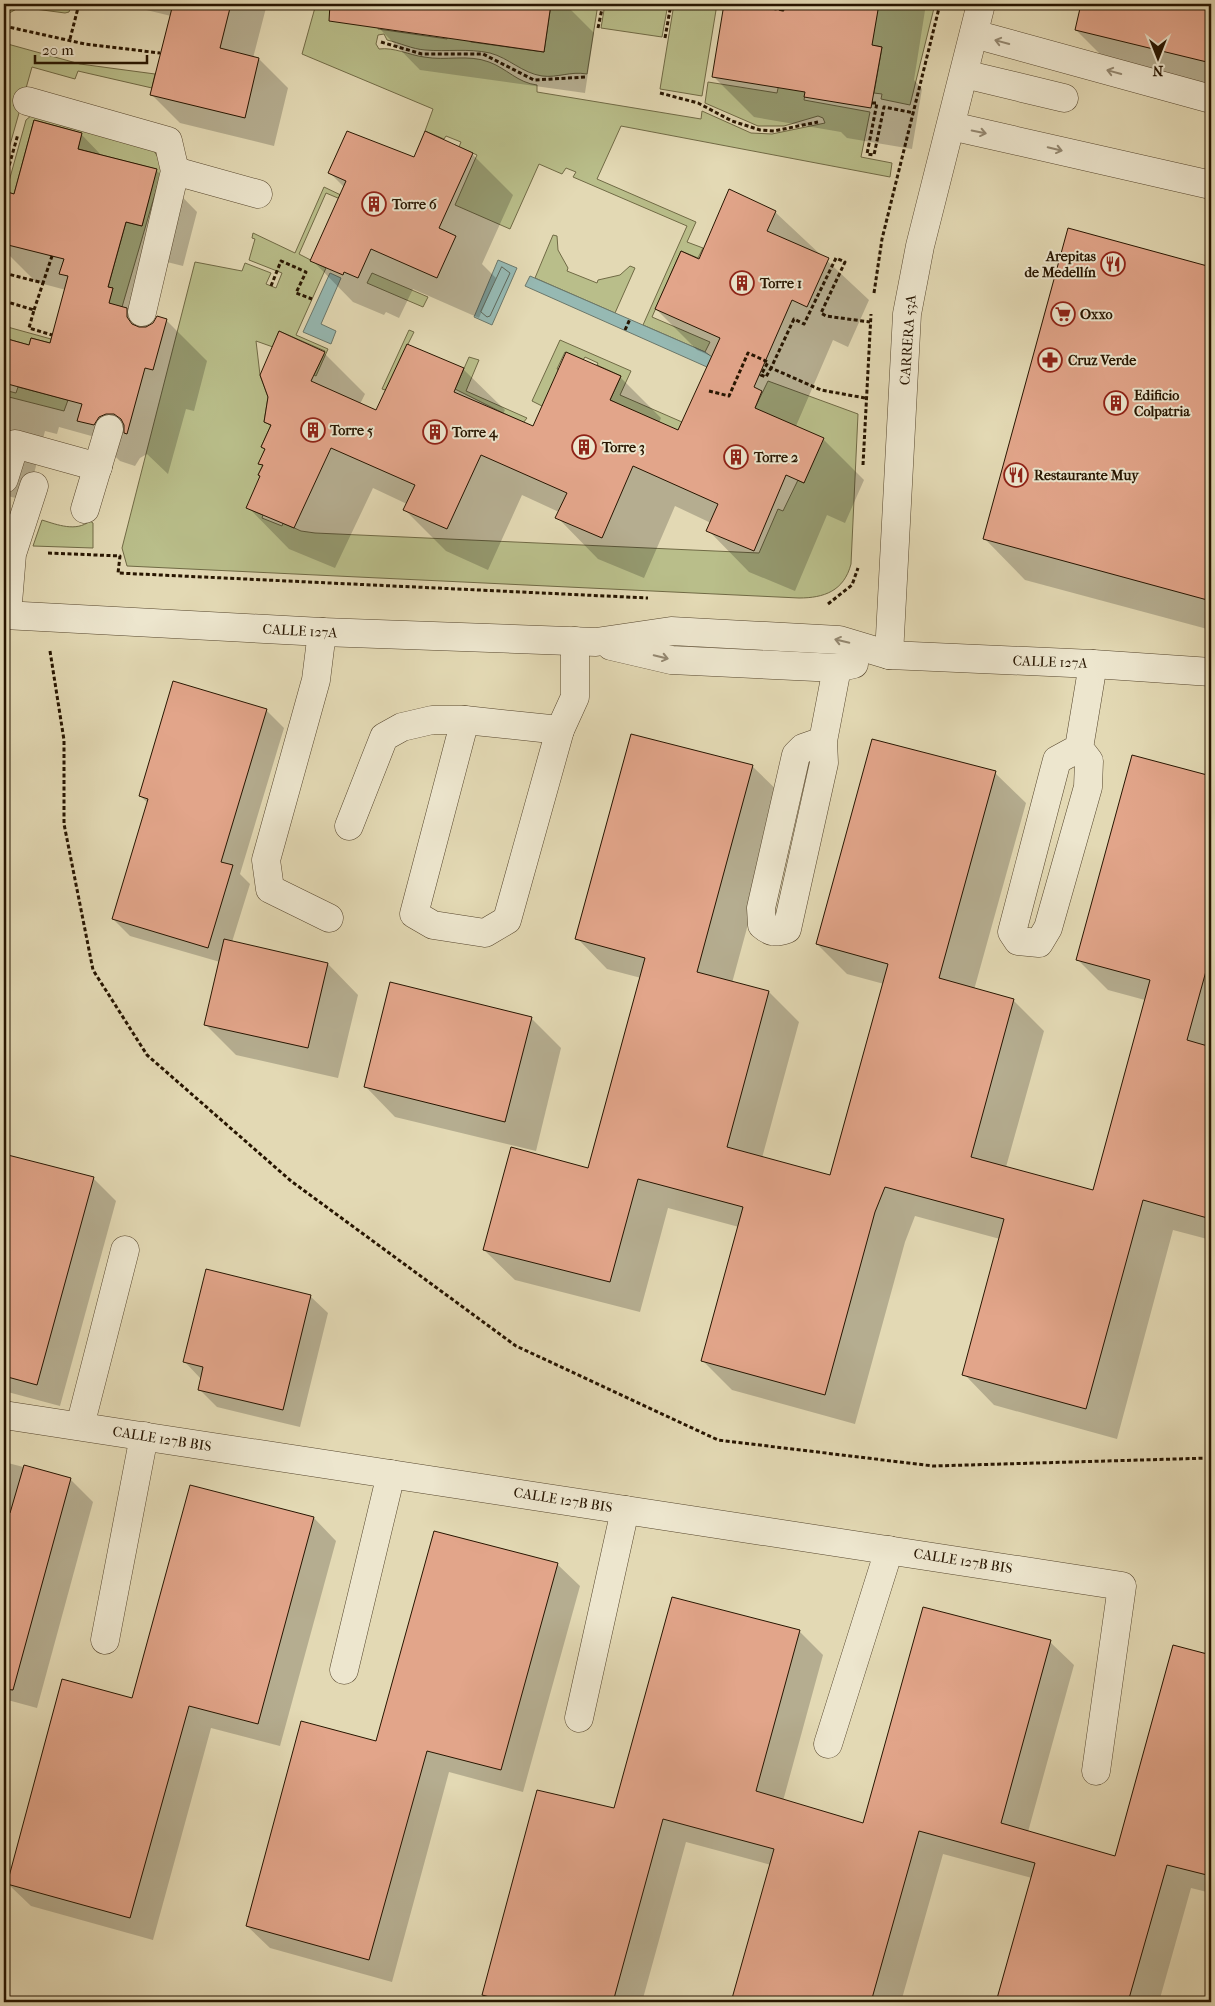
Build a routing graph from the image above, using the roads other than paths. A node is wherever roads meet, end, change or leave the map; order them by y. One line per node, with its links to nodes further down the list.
1 (982, 4): 2 (street, CARRERA 53A)
2 (974, 34): 3 (street, CARRERA 53A); 5 (street, one-way to 2)
3 (964, 74): 4 (street); 7 (street, CARRERA 53A)
4 (1064, 98)
5 (1211, 99)
6 (27, 101): 8 (street)
7 (951, 126): 9 (street, one-way to 9); 20 (street, CARRERA 53A)
8 (175, 171): 10 (street); 11 (street)
9 (1211, 186)
10 (258, 194)
11 (142, 312)
12 (109, 429): 13 (street)
13 (98, 467): 14 (street); 16 (street)
14 (4, 479)
15 (34, 486): 17 (street)
16 (85, 509)
17 (5, 615): 18 (street, CALLE 127A)
18 (322, 632): 19 (street, CALLE 127A); 29 (street)
19 (586, 642): 20 (street, CALLE 127A, one-way to 19); 22 (street, CALLE 127A, one-way to 22); 25 (street)
20 (889, 655): 21 (street, CALLE 127A); 22 (street, CALLE 127A)
21 (1093, 664): 23 (street, CALLE 127A); 27 (street)
22 (837, 668): 26 (street)
23 (1211, 672)
24 (465, 720): 25 (street); 25 (street); 28 (street)
25 (560, 730)
26 (823, 741): 26 (street)
27 (1079, 748): 27 (street)
28 (349, 826)
29 (329, 918)
30 (125, 1250): 32 (street)
31 (4, 1415): 32 (street, CALLE 127B BIS)
32 (80, 1426): 33 (street, CALLE 127B BIS)
33 (144, 1436): 34 (street, CALLE 127B BIS); 37 (street)
34 (390, 1474): 35 (street, CALLE 127B BIS); 38 (street)
35 (625, 1510): 36 (street, CALLE 127B BIS); 39 (street)
36 (888, 1550): 40 (street); 41 (street, CALLE 127B BIS)
37 (105, 1640)
38 (344, 1670)
39 (579, 1718)
40 (828, 1744)
41 (1096, 1771)

